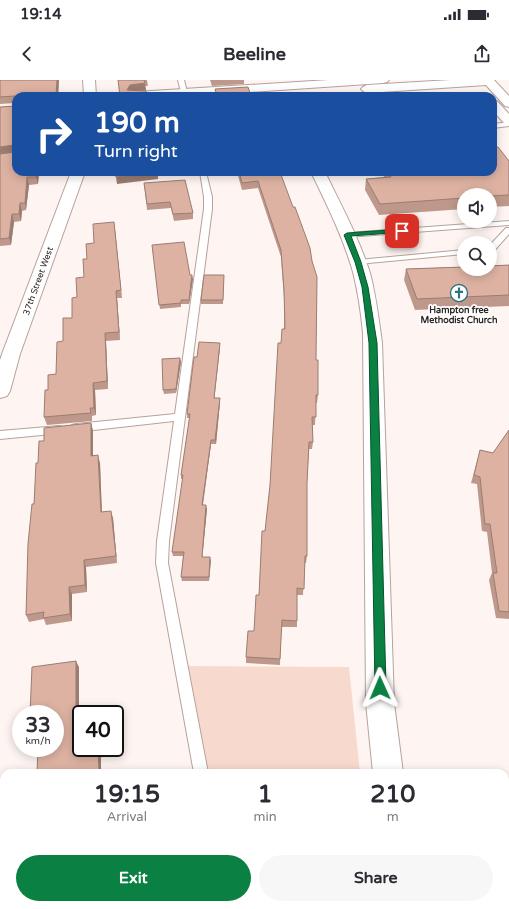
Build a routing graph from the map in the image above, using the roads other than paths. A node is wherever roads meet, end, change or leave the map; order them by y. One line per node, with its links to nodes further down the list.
1 (89, 80): 8 (street)
2 (181, 80): 9 (lane)
3 (375, 80): 4 (street); 7 (street)
4 (383, 80)
5 (471, 81): 6 (street); 7 (street); 11 (street)
6 (489, 81): 12 (street)
7 (282, 89): 10 (street)
8 (90, 92)
9 (184, 92)
10 (223, 92)
11 (482, 92)
12 (509, 103)
13 (497, 109): 14 (street)
14 (508, 121): 15 (lane)
15 (497, 125)
16 (77, 176): 25 (street, 37th Street West)
17 (204, 176): 26 (lane)
18 (320, 176): 21 (street)
19 (509, 223): 21 (lane)
20 (509, 230): 22 (lane)
21 (347, 235): 24 (street)
22 (497, 243)
23 (457, 253): 24 (lane)
24 (358, 262): 29 (street)
25 (0, 391)
26 (181, 417): 27 (lane); 28 (lane)
27 (0, 435)
28 (200, 769)
29 (387, 769)

